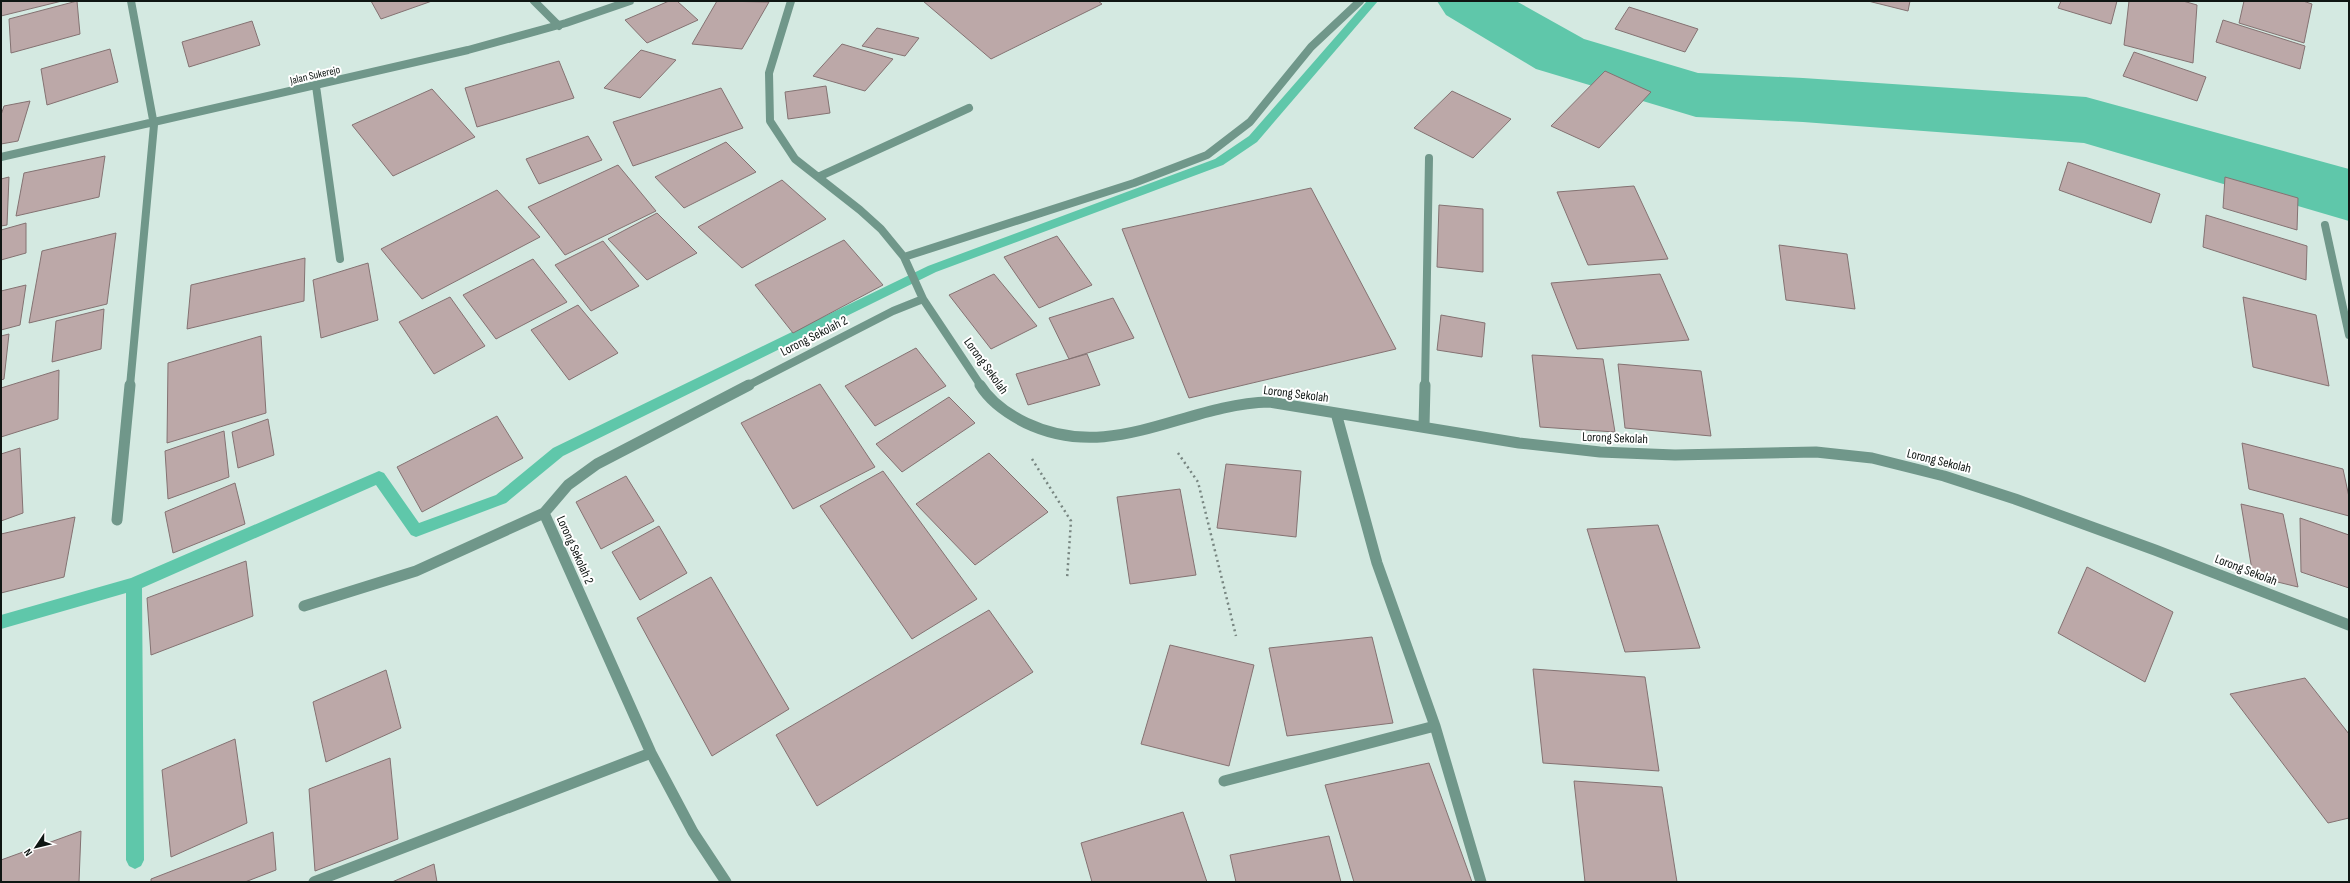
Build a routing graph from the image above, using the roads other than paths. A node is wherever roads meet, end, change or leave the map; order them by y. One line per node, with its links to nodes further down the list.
1 (131, 1): 9 (street)
2 (534, 1): 6 (street)
3 (630, 1): 6 (street, Jalan Sukerejo)
4 (791, 1): 12 (street, Lorong Sekolah)
5 (1360, 1): 15 (street)
6 (559, 26): 7 (street, Jalan Sukerejo)
7 (316, 86): 9 (street, Jalan Sukerejo); 14 (street)
8 (968, 108): 12 (street)
9 (154, 124): 10 (street, Jalan Sukerejo); 21 (street)
10 (1, 157)
11 (1430, 158): 19 (street)
12 (818, 177): 15 (street, Lorong Sekolah)
13 (2325, 225): 17 (street)
14 (340, 259)
15 (906, 261): 16 (street, Lorong Sekolah)
16 (921, 295): 18 (street, Lorong Sekolah); 20 (street, Lorong Sekolah 2)
17 (2349, 335)
18 (1336, 413): 19 (street, Lorong Sekolah); 24 (street)
19 (1424, 426): 23 (street, Lorong Sekolah)
20 (544, 513): 22 (street); 25 (street, Lorong Sekolah 2)
21 (117, 520)
22 (304, 606)
23 (2349, 625)
24 (1435, 726): 26 (street); 29 (street)
25 (651, 753): 27 (street); 28 (street, Lorong Sekolah 2)
26 (1224, 781)
27 (314, 882)
28 (726, 882)
29 (1481, 882)

